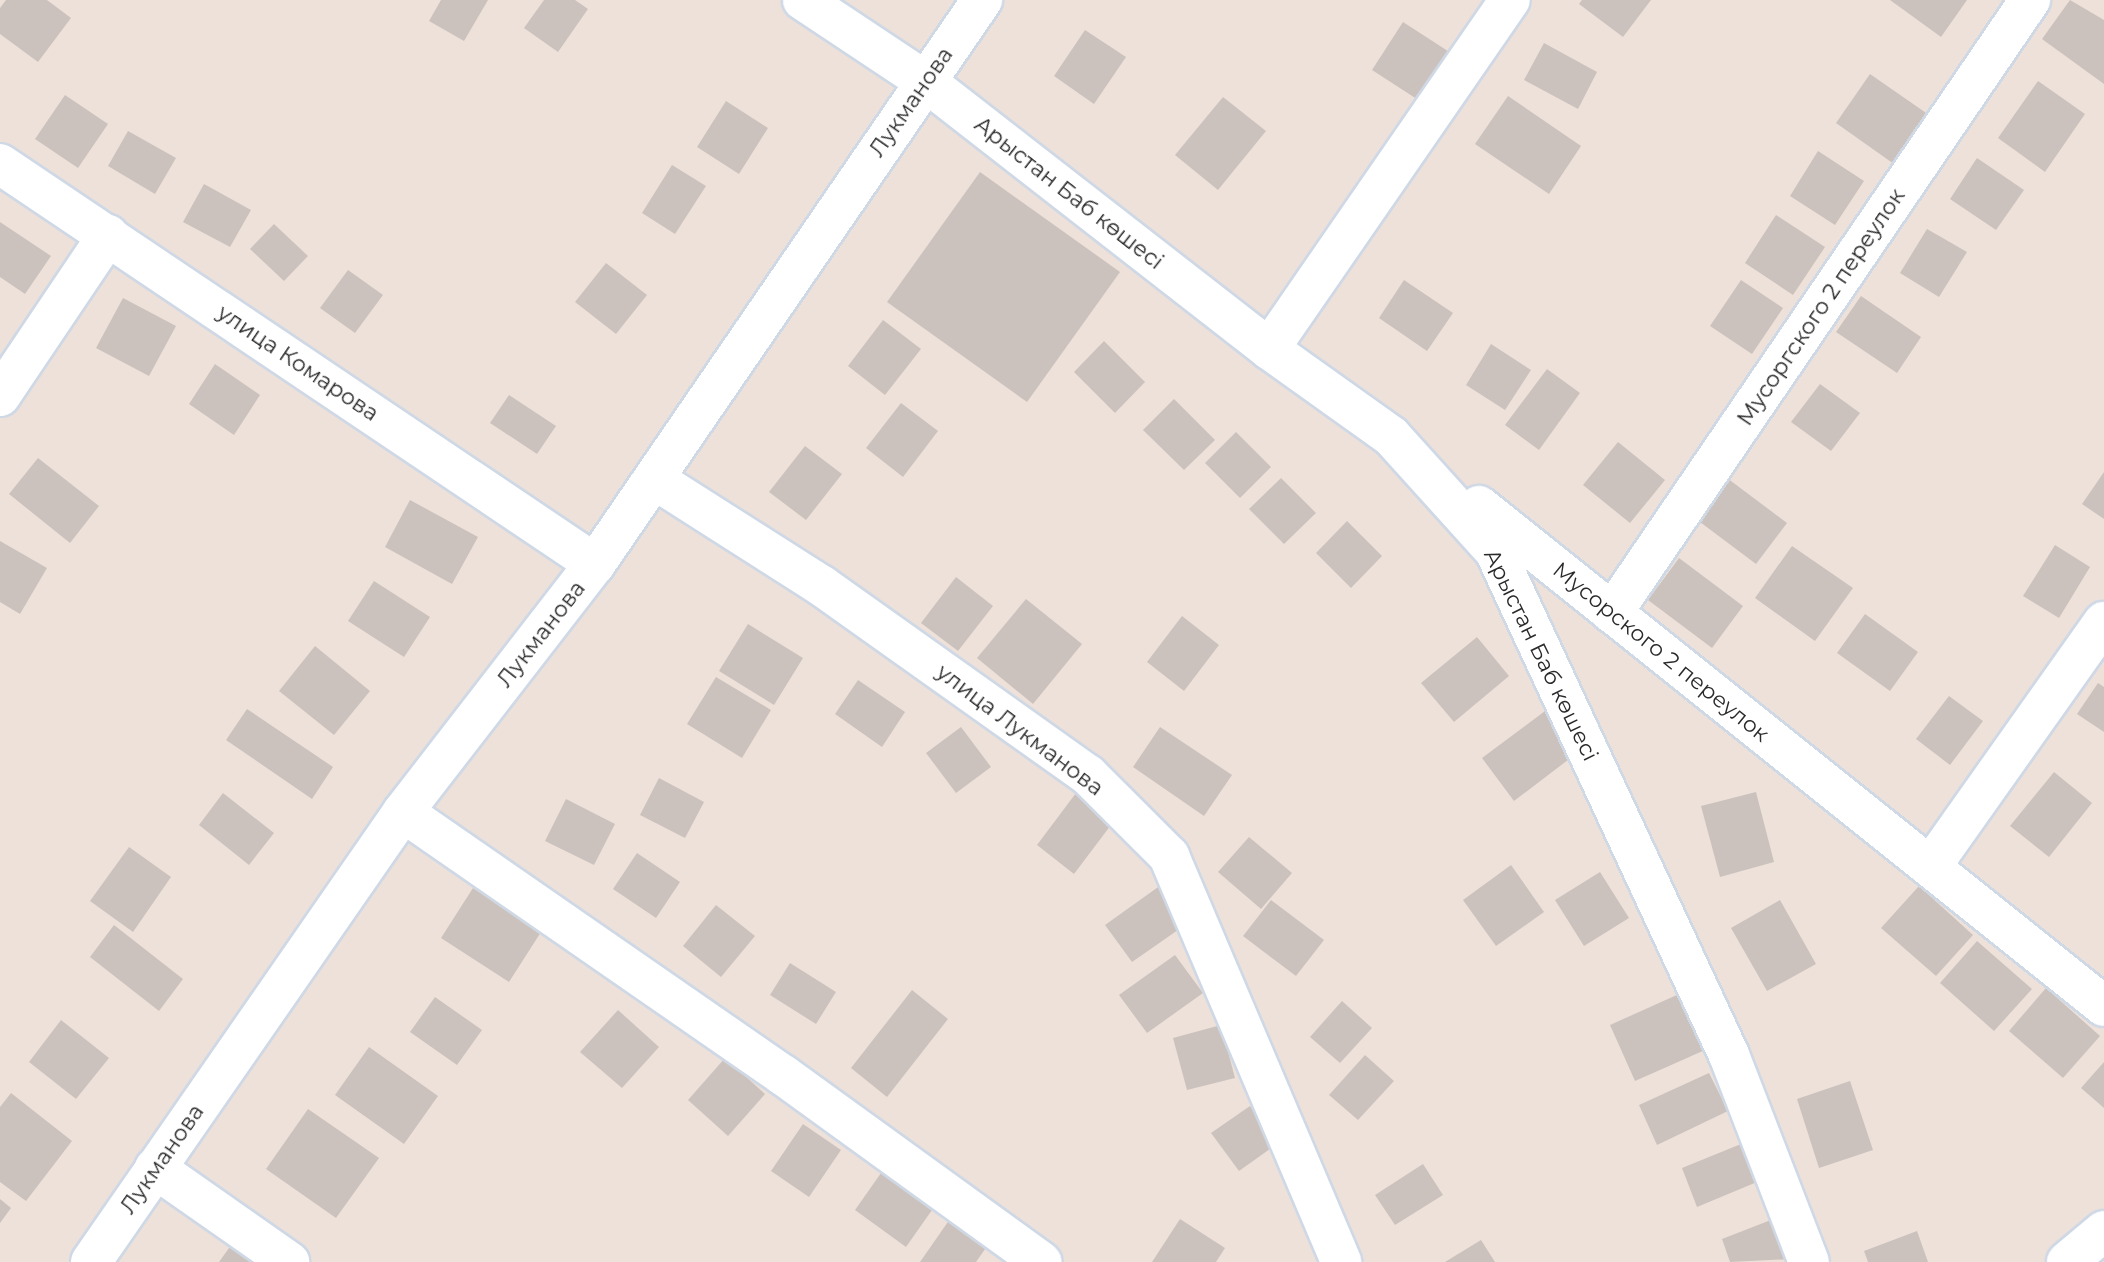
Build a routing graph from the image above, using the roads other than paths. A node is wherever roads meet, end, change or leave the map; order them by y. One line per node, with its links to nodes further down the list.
1 (803, 0): 5 (street, Арыстан Баб көшесі)
2 (982, 0): 5 (street, Лукманова)
3 (1510, 0): 8 (street)
4 (2030, 0): 13 (street, Мусоргского 2 переулок)
5 (925, 81): 8 (street, Арыстан Баб көшесі); 11 (street, Лукманова)
6 (0, 164): 7 (street, улица Комарова)
7 (108, 235): 9 (street); 12 (street, улица Комарова)
8 (1269, 349): 10 (street, Арыстан Баб көшесі)
9 (0, 396)
10 (1391, 436): 13 (street, Мусорского 2 переулок); 24 (street, Арыстан Баб көшесі)
11 (654, 479): 12 (street, Лукманова); 23 (street, улица Лукманова)
12 (595, 564): 15 (street, Лукманова)
13 (1612, 613): 16 (street, Мусорского 2 переулок)
14 (2104, 622): 16 (street)
15 (403, 812): 18 (street, Лукманова); 22 (street)
16 (1931, 866): 17 (street, Мусорского 2 переулок)
17 (2104, 1006)
18 (155, 1168): 20 (street, Лукманова); 21 (street)
19 (2104, 1231): 25 (street)
20 (91, 1262)
21 (289, 1262)
22 (1041, 1262)
23 (1341, 1262)
24 (1809, 1262)
25 (2067, 1262)

